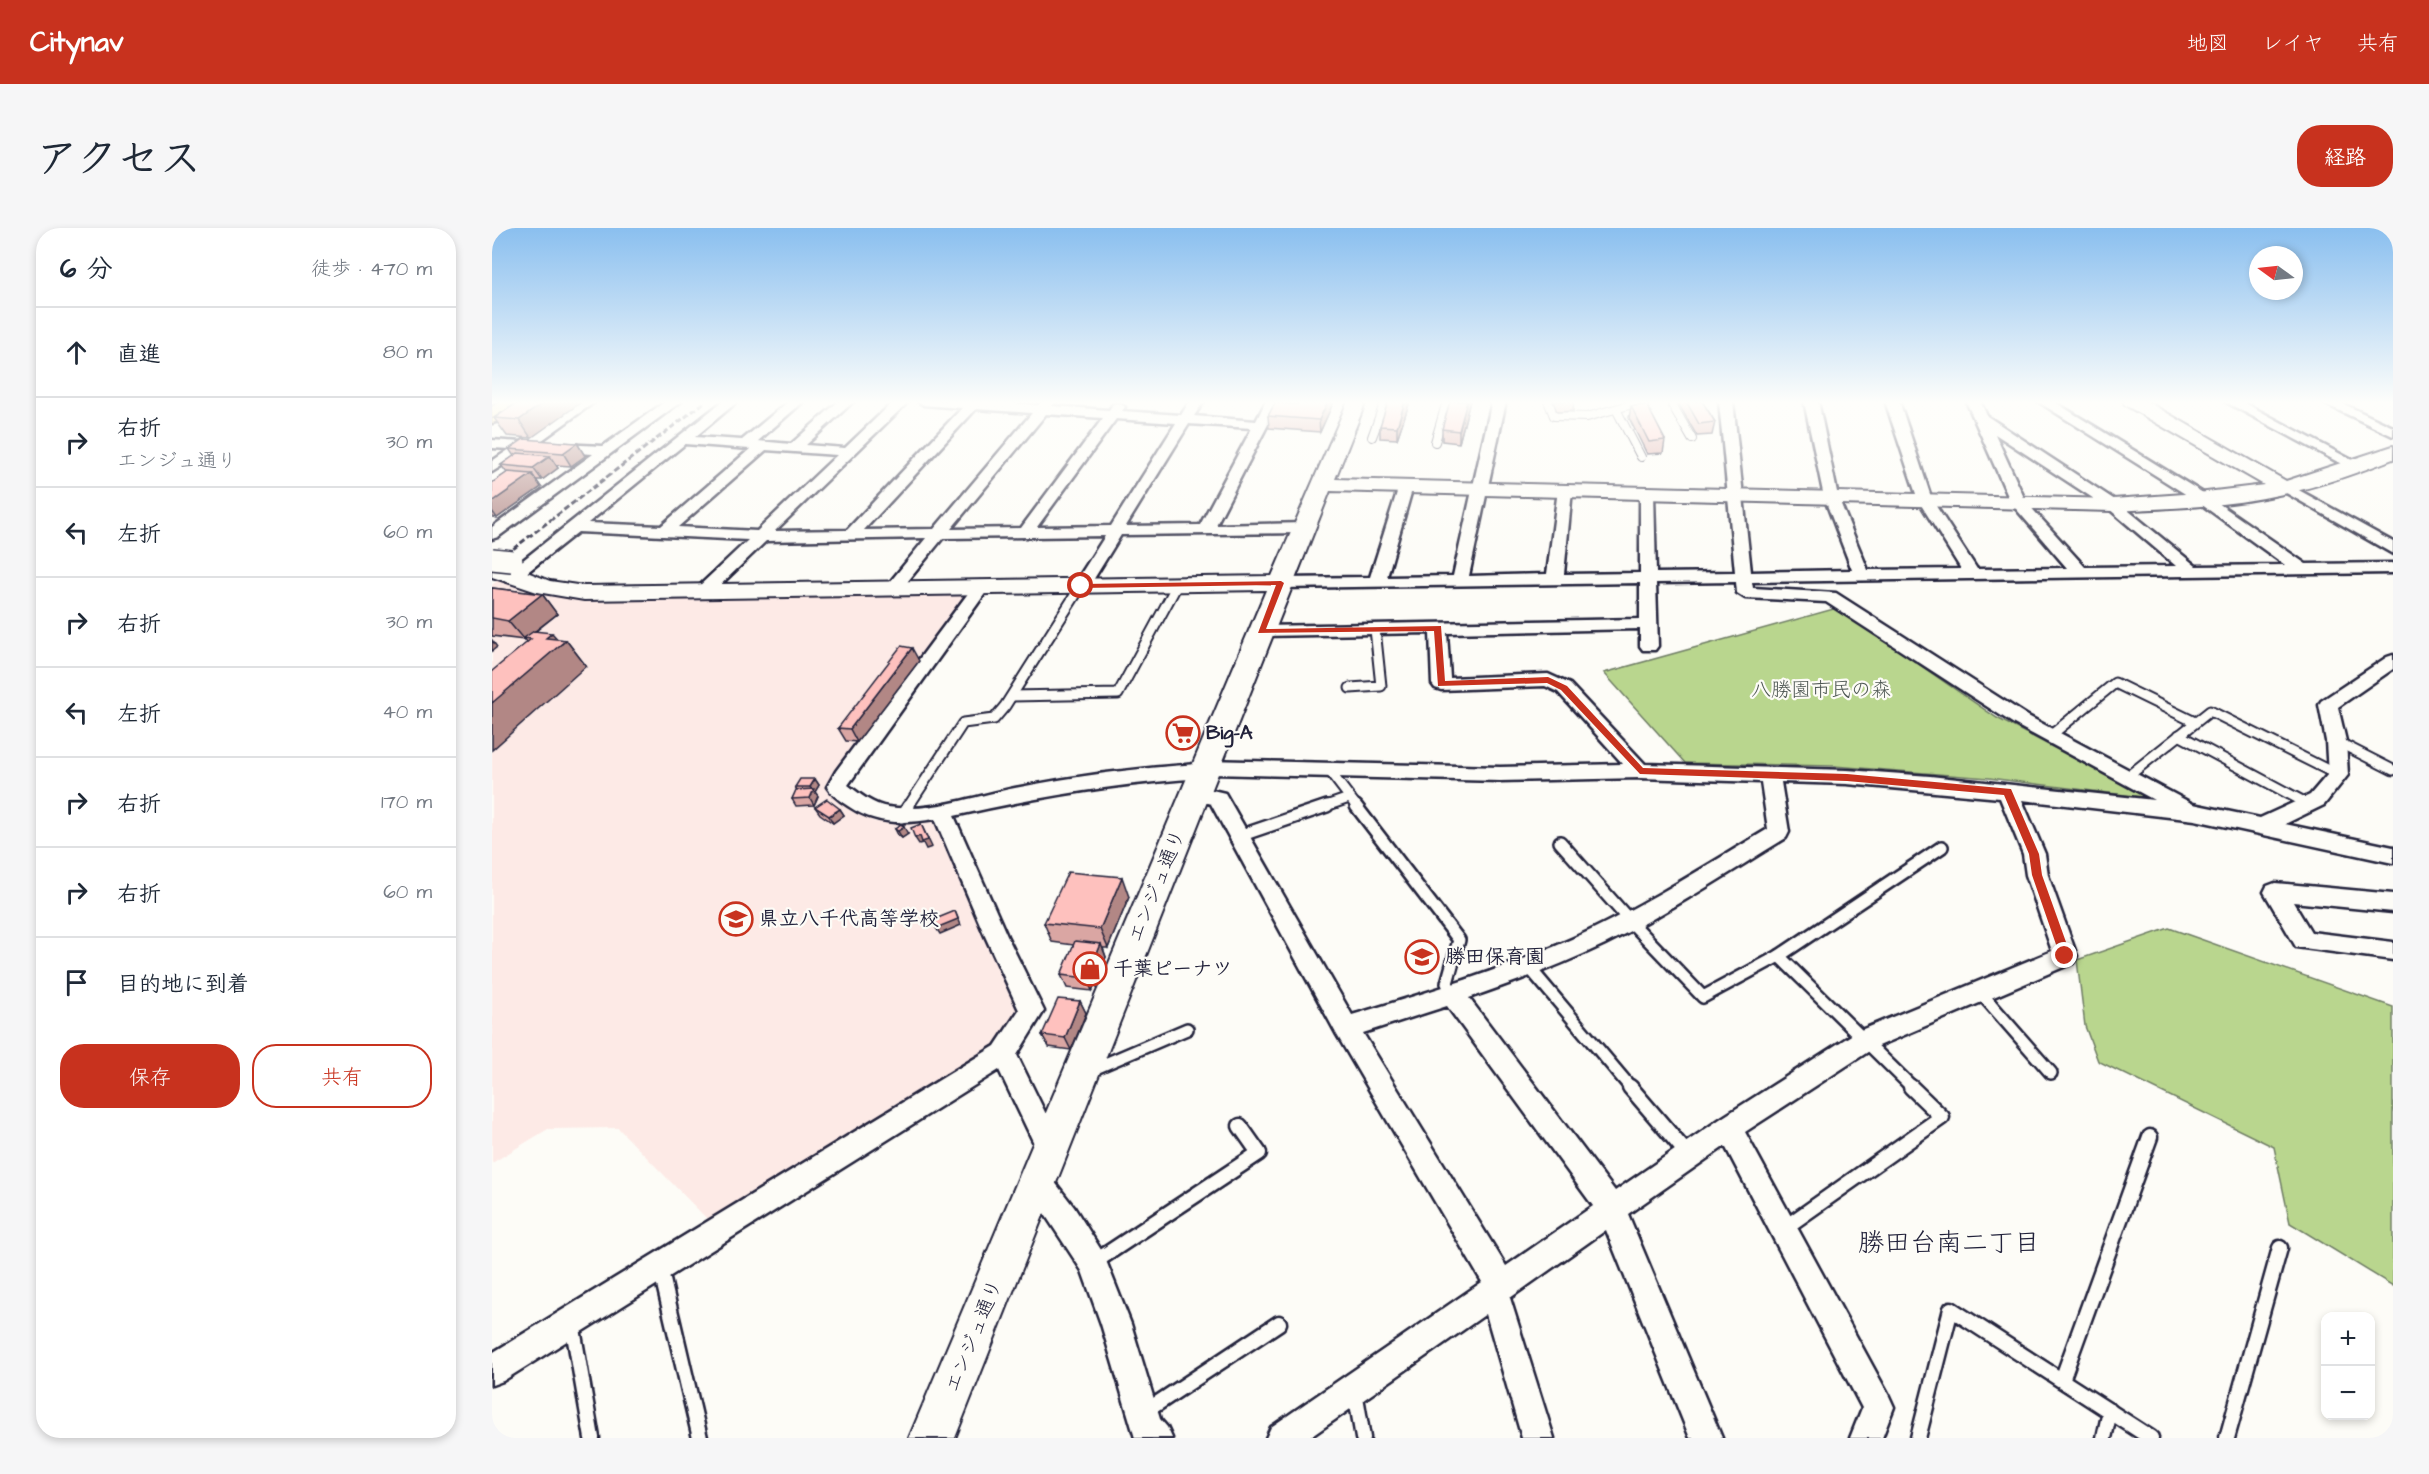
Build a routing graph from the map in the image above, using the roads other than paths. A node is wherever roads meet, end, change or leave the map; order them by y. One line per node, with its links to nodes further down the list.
1 (508, 457): 23 (street)
2 (599, 457): 43 (street)
3 (661, 457): 36 (street)
4 (749, 457): 40 (street)
5 (842, 457): 45 (street)
6 (923, 457): 44 (street)
7 (1002, 457): 42 (street)
8 (1080, 457): 41 (street)
9 (1162, 457): 39 (street)
10 (1243, 457): 38 (street)
11 (1333, 457): 24 (street, エンジュ通り)
12 (1487, 457): 27 (street)
13 (1731, 457): 30 (street)
14 (1823, 457): 31 (street)
15 (1911, 457): 33 (street)
16 (1998, 457): 34 (street)
17 (2040, 457): 35 (street)
18 (2136, 457): 32 (street)
19 (2232, 457): 26 (street)
20 (2340, 457): 22 (street)
21 (2382, 457): 22 (street)
22 (2356, 466): 26 (street)
23 (492, 468)
24 (1322, 485): 25 (street); 37 (street, エンジュ通り)
25 (1406, 486): 27 (street); 58 (street)
26 (2284, 487): 32 (street); 46 (street)
27 (1481, 488): 28 (street); 57 (street)
28 (1565, 490): 29 (street); 56 (street)
29 (1647, 493): 30 (street); 55 (street)
30 (1735, 495): 31 (street); 54 (street)
31 (1832, 497): 33 (street); 53 (street)
32 (2203, 499): 35 (street); 49 (street)
33 (1925, 500): 34 (street); 52 (street)
34 (2019, 503): 35 (street); 51 (street)
35 (2113, 505): 50 (street)
36 (576, 527): 40 (street); 47 (street)
37 (1304, 528): 38 (street); 59 (street, エンジュ通り)
38 (1206, 529): 39 (street)
39 (1117, 530): 41 (street); 61 (street)
40 (665, 531): 45 (street)
41 (1026, 532): 42 (street)
42 (939, 533): 44 (street); 62 (street)
43 (492, 534)
44 (851, 535): 45 (street)
45 (761, 536): 64 (street)
46 (2393, 549)
47 (506, 567): 64 (street)
48 (2393, 568): 49 (street)
49 (2302, 569): 50 (street)
50 (2191, 570): 51 (street)
51 (2080, 572): 52 (street)
52 (1972, 573): 53 (street)
53 (1862, 575): 54 (street)
54 (1743, 576): 55 (street); 75 (street)
55 (1649, 578): 56 (street); 65 (street)
56 (1555, 579): 57 (street)
57 (1460, 580): 58 (street)
58 (1377, 581): 59 (street)
59 (1281, 583): 60 (street); 68 (street, エンジュ通り)
60 (1177, 585): 61 (street); 72 (lane)
61 (1081, 586): 63 (street); 72 (lane)
62 (893, 588): 63 (street); 64 (street)
63 (981, 588): 89 (street)
64 (703, 592)
65 (1648, 624): 66 (street); 69 (street)
66 (1438, 628): 67 (street); 79 (street)
67 (1375, 629): 68 (street); 71 (lane)
68 (1261, 632): 82 (street, エンジュ通り)
69 (1649, 646)
70 (2393, 662): 76 (street)
71 (1350, 688)
72 (1012, 696): 89 (lane)
73 (2195, 722): 74 (lane); 75 (lane); 81 (lane)
74 (2179, 735): 83 (lane); 86 (lane)
75 (2050, 736): 83 (street)
76 (2336, 741): 78 (lane); 81 (street)
77 (1328, 769): 79 (street); 82 (street); 85 (lane)
78 (2393, 770)
79 (1640, 771): 80 (street)
80 (1770, 775): 84 (street); 96 (street)
81 (2338, 775): 86 (street)
82 (1202, 777): 87 (street); 91 (street); 107 (street, エンジュ通り)
83 (2127, 777): 88 (street)
84 (2008, 792): 88 (street); 100 (street)
85 (1349, 798): 91 (lane); 101 (lane)
86 (2308, 804): 90 (street)
87 (942, 811): 89 (street); 105 (street)
88 (2195, 812): 90 (street)
89 (902, 817)
90 (2260, 827): 94 (street)
91 (1239, 836): 102 (street)
92 (1560, 842): 96 (lane)
93 (1942, 846): 98 (lane)
94 (2391, 852)
95 (2393, 903): 97 (street)
96 (1630, 921): 98 (lane); 99 (street)
97 (2393, 951)
98 (1779, 956): 104 (lane)
99 (1529, 967): 101 (street); 112 (lane)
100 (1980, 992): 104 (street); 106 (lane)
101 (1453, 995): 102 (street); 114 (street)
102 (1346, 1027): 119 (street)
103 (1187, 1029): 107 (lane)
104 (1864, 1040): 109 (street); 115 (lane)
105 (1004, 1054): 111 (street); 118 (street)
106 (2050, 1073)
107 (1081, 1075): 111 (street, エンジュ通り)
108 (1240, 1126): 117 (lane)
109 (1729, 1128): 112 (street); 115 (street)
110 (2150, 1137): 123 (lane)
111 (1050, 1149): 113 (street, エンジュ通り)
112 (1689, 1156): 114 (street)
113 (1037, 1181): 117 (street); 129 (street, エンジュ通り)
114 (1612, 1210): 119 (street); 133 (street)
115 (1783, 1229): 134 (street)
116 (2280, 1248): 138 (lane)
117 (1093, 1263): 126 (street)
118 (660, 1266): 120 (street); 128 (lane)
119 (1498, 1290): 124 (street); 132 (street)
120 (571, 1322): 122 (street); 127 (lane)
121 (1279, 1323): 126 (lane)
122 (492, 1370)
123 (2062, 1380): 125 (lane); 135 (lane)
124 (1354, 1388): 130 (street); 131 (lane)
125 (2110, 1412): 136 (lane); 137 (lane)
126 (1149, 1426)
127 (592, 1438)
128 (700, 1438)
129 (932, 1438)
130 (1282, 1438)
131 (1363, 1438)
132 (1538, 1438)
133 (1706, 1438)
134 (1866, 1438)
135 (1918, 1438)
136 (2104, 1438)
137 (2151, 1438)
138 (2227, 1438)

